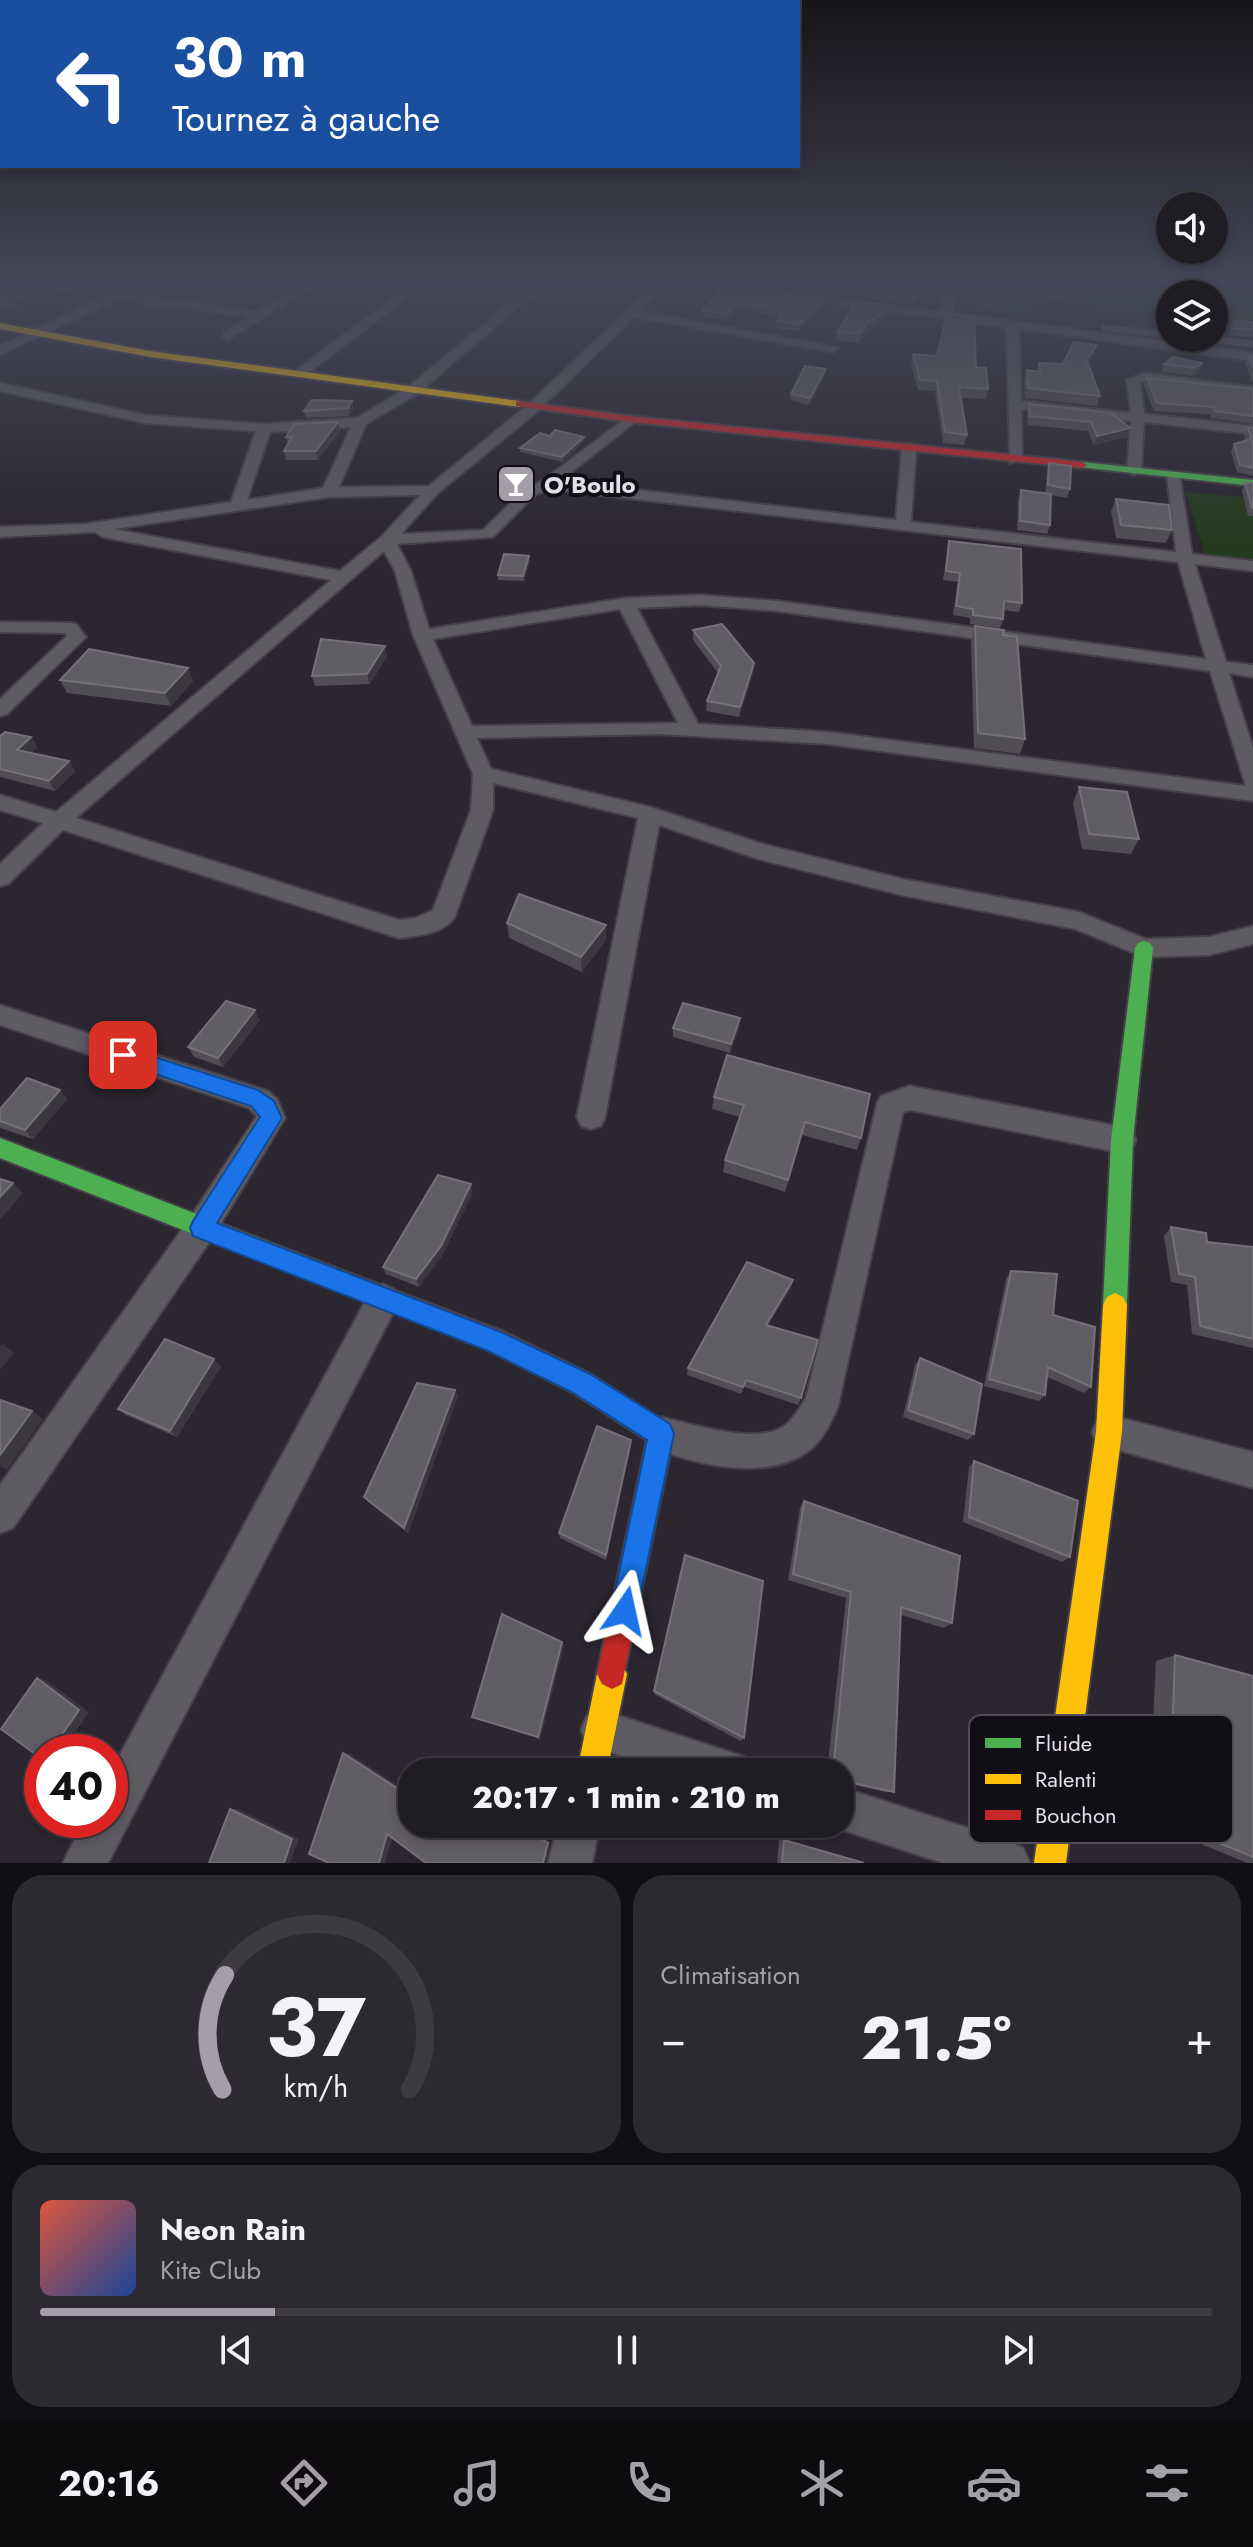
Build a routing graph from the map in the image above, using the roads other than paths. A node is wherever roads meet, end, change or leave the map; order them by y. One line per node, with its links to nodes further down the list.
1 (269, 370): 6 (street)
2 (304, 370): 6 (street)
3 (437, 370): 8 (street)
4 (571, 370): 11 (street)
5 (1014, 370): 10 (street)
6 (299, 374): 8 (street)
7 (0, 387): 15 (street)
8 (412, 391): 11 (street); 14 (street)
9 (1253, 391): 12 (street)
10 (1014, 404): 12 (street); 18 (street)
11 (534, 407): 13 (street); 23 (street)
12 (1138, 418): 16 (street); 19 (street)
13 (630, 419): 17 (street); 22 (street)
14 (360, 422): 15 (street); 24 (street)
15 (264, 428): 25 (street)
16 (1253, 430)
17 (909, 448): 18 (street); 26 (street)
18 (1015, 460): 19 (street)
19 (1134, 471): 20 (street)
20 (1174, 475): 21 (street); 30 (street)
21 (1253, 483)
22 (547, 484): 26 (street); 29 (street)
23 (433, 490): 24 (street); 29 (street)
24 (329, 492): 25 (street)
25 (238, 504): 27 (street)
26 (903, 524): 30 (street)
27 (85, 529): 28 (street); 32 (street)
28 (0, 532)
29 (387, 540): 32 (street); 35 (street)
30 (1185, 559): 31 (street); 36 (street)
31 (1253, 566)
32 (344, 577): 46 (street)
33 (626, 603): 35 (street); 36 (street); 39 (street)
34 (0, 627): 38 (street)
35 (422, 635): 40 (street)
36 (1217, 666): 37 (street); 42 (street)
37 (1253, 671)
38 (0, 710)
39 (691, 729): 40 (street); 43 (street)
40 (466, 732): 41 (street)
41 (483, 774): 45 (street); 46 (street)
42 (1253, 781)
43 (1253, 794)
44 (0, 802): 46 (street)
45 (650, 814): 49 (street); 51 (street)
46 (60, 820): 47 (street)
47 (0, 878)
48 (1253, 935): 49 (street)
49 (1144, 948): 52 (street)
50 (0, 1015): 54 (street)
51 (591, 1117)
52 (1122, 1140): 56 (street); 57 (street)
53 (0, 1148): 54 (street)
54 (201, 1228): 55 (street); 59 (street)
55 (383, 1300): 57 (street); 64 (street)
56 (1109, 1432): 58 (street); 60 (street)
57 (661, 1434): 61 (street)
58 (1253, 1470)
59 (0, 1515)
60 (1070, 1715)
61 (601, 1730): 62 (street); 63 (street)
62 (595, 1758)
63 (687, 1758)
64 (128, 1782)
65 (854, 1813): 71 (street)
66 (98, 1838): 69 (street)
67 (576, 1838): 70 (street)
68 (1053, 1843): 72 (street)
69 (85, 1863)
70 (570, 1863)
71 (1008, 1863)
72 (1050, 1863)

